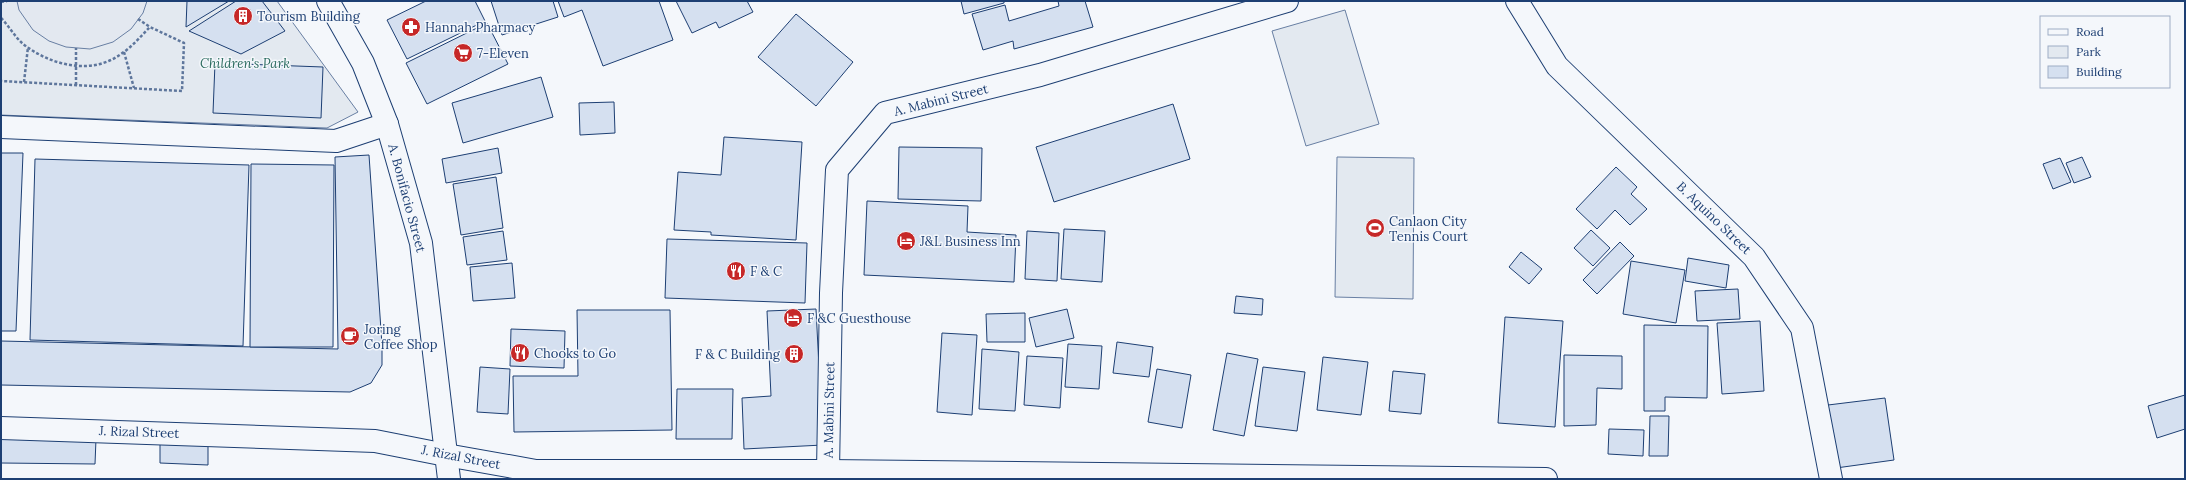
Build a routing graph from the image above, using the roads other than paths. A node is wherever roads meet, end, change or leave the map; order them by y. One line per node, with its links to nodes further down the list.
1 (328, 1): 4 (street, A. Bonifacio Street)
2 (1287, 1): 8 (street, A. Mabini Street)
3 (1517, 1): 11 (street, B. Aquino Street)
4 (387, 124): 5 (street); 7 (street, A. Bonifacio Street)
5 (1, 127)
6 (1, 428): 7 (street, J. Rizal Street)
7 (446, 455): 8 (street, J. Rizal Street); 9 (street, A. Bonifacio Street)
8 (828, 470): 10 (street, J. Rizal Street)
9 (449, 479)
10 (1546, 479)
11 (1831, 479)

